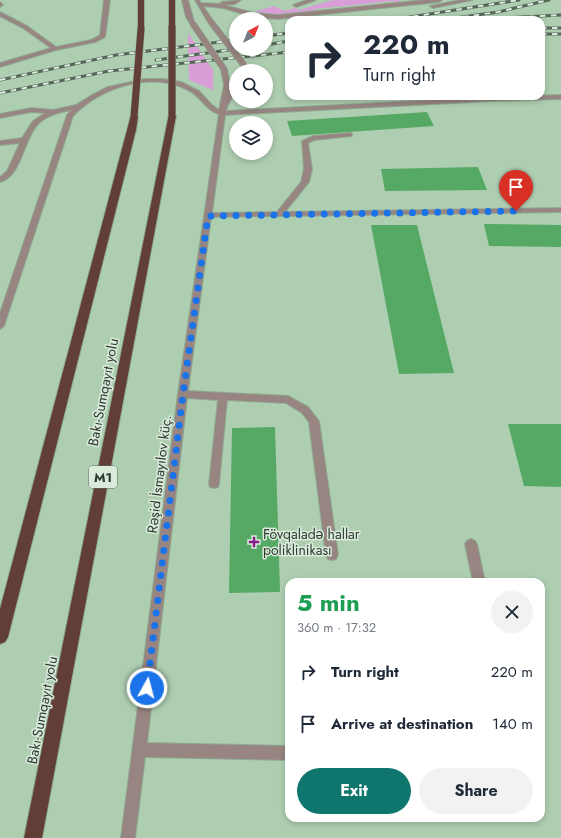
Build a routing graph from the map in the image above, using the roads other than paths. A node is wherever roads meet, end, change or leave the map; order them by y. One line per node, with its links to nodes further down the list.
1 (107, 0): 26 (street)
2 (172, 0): 57 (highway, Bakı-Sumqayıt yolu / M1, bridge)
3 (185, 0): 33 (street, bridge)
4 (238, 0): 10 (street); 18 (street)
5 (313, 0): 13 (street)
6 (403, 0): 12 (street)
7 (439, 0): 12 (street)
8 (466, 0): 21 (street)
9 (141, 1): 54 (highway, bridge)
10 (217, 1): 11 (street); 15 (street); 17 (street)
11 (198, 2): 14 (street)
12 (408, 4): 20 (street)
13 (296, 5)
14 (203, 11): 15 (street); 27 (street, bridge)
15 (225, 11): 16 (street)
16 (230, 12)
17 (241, 12)
18 (246, 12)
19 (0, 14): 26 (street)
20 (300, 16)
21 (342, 16)
22 (273, 17): 23 (street)
23 (285, 17)
24 (285, 21): 25 (street)
25 (273, 22)
26 (55, 49): 28 (street)
27 (242, 64)
28 (0, 65)
29 (229, 96): 33 (street)
30 (545, 97): 31 (street)
31 (561, 97)
32 (442, 100): 36 (street)
33 (226, 101): 38 (street, Rəşid İsmayılov küç.)
34 (76, 107): 37 (street); 38 (street); 47 (street)
35 (265, 108): 36 (street)
36 (266, 111): 38 (street)
37 (52, 112): 39 (street); 41 (street)
38 (222, 113): 46 (street, Rəşid İsmayılov küç.)
39 (0, 116)
40 (350, 135): 45 (street)
41 (24, 140): 42 (street); 43 (street)
42 (0, 143)
43 (0, 180)
44 (561, 210): 45 (street)
45 (278, 215): 46 (street)
46 (208, 216): 48 (street, Rəşid İsmayılov küç.)
47 (0, 326)
48 (183, 394): 49 (street); 55 (street, Rəşid İsmayılov küç.)
49 (223, 396): 50 (street); 52 (street)
50 (214, 484)
51 (471, 544): 53 (street)
52 (332, 555)
53 (478, 578)
54 (0, 637)
55 (139, 750): 56 (street); 58 (street, Rəşid İsmayılov küç.)
56 (285, 753)
57 (33, 838)
58 (128, 838)

